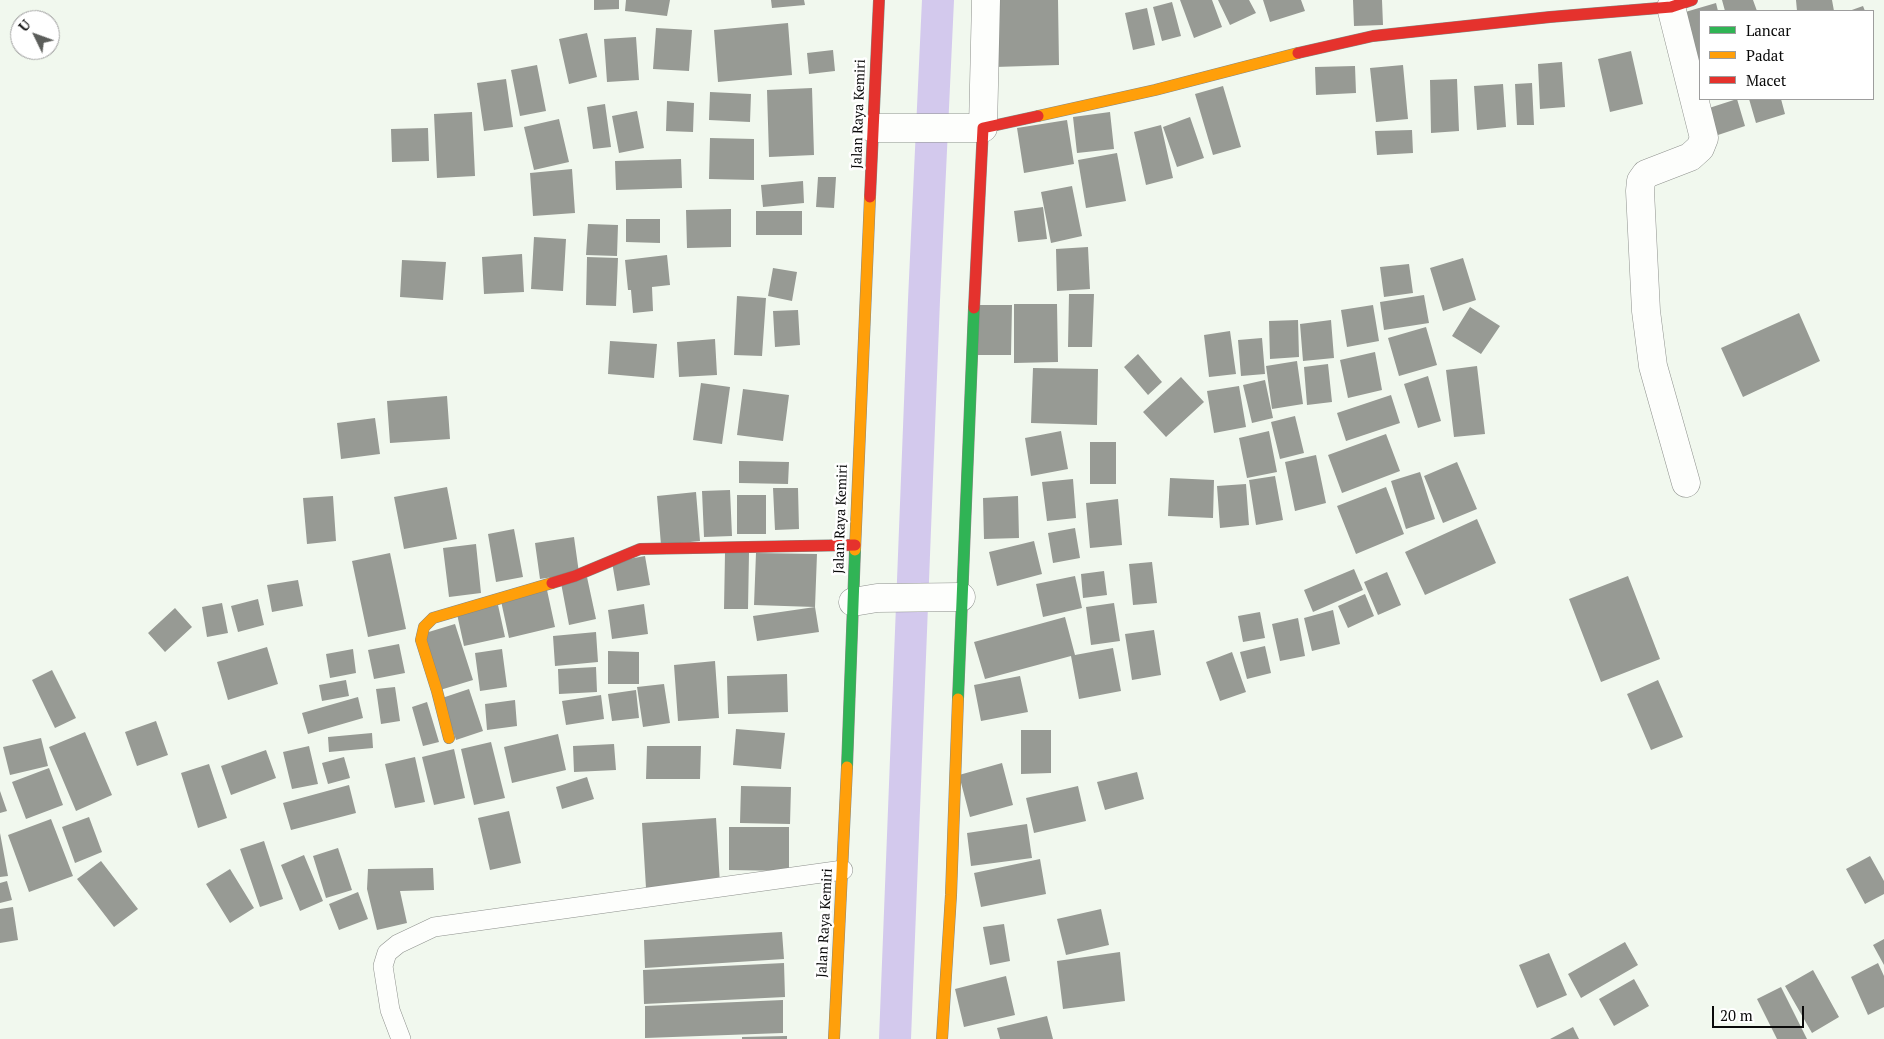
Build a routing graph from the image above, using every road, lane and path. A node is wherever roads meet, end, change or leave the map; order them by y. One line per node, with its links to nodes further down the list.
1 (879, 0): 4 (street, Jalan Raya Kemiri)
2 (986, 0): 5 (street)
3 (1664, 4): 5 (street); 6 (street)
4 (873, 128): 5 (street); 7 (street, Jalan Raya Kemiri)
5 (977, 128): 8 (street)
6 (1686, 483)
7 (855, 545): 9 (street, Jalan Raya Kemiri); 10 (street)
8 (957, 597): 9 (street); 14 (street)
9 (865, 600): 11 (street, Jalan Raya Kemiri)
10 (449, 738)
11 (844, 870): 12 (lane); 13 (street, Jalan Raya Kemiri)
12 (401, 1039)
13 (834, 1039)
14 (942, 1039)

